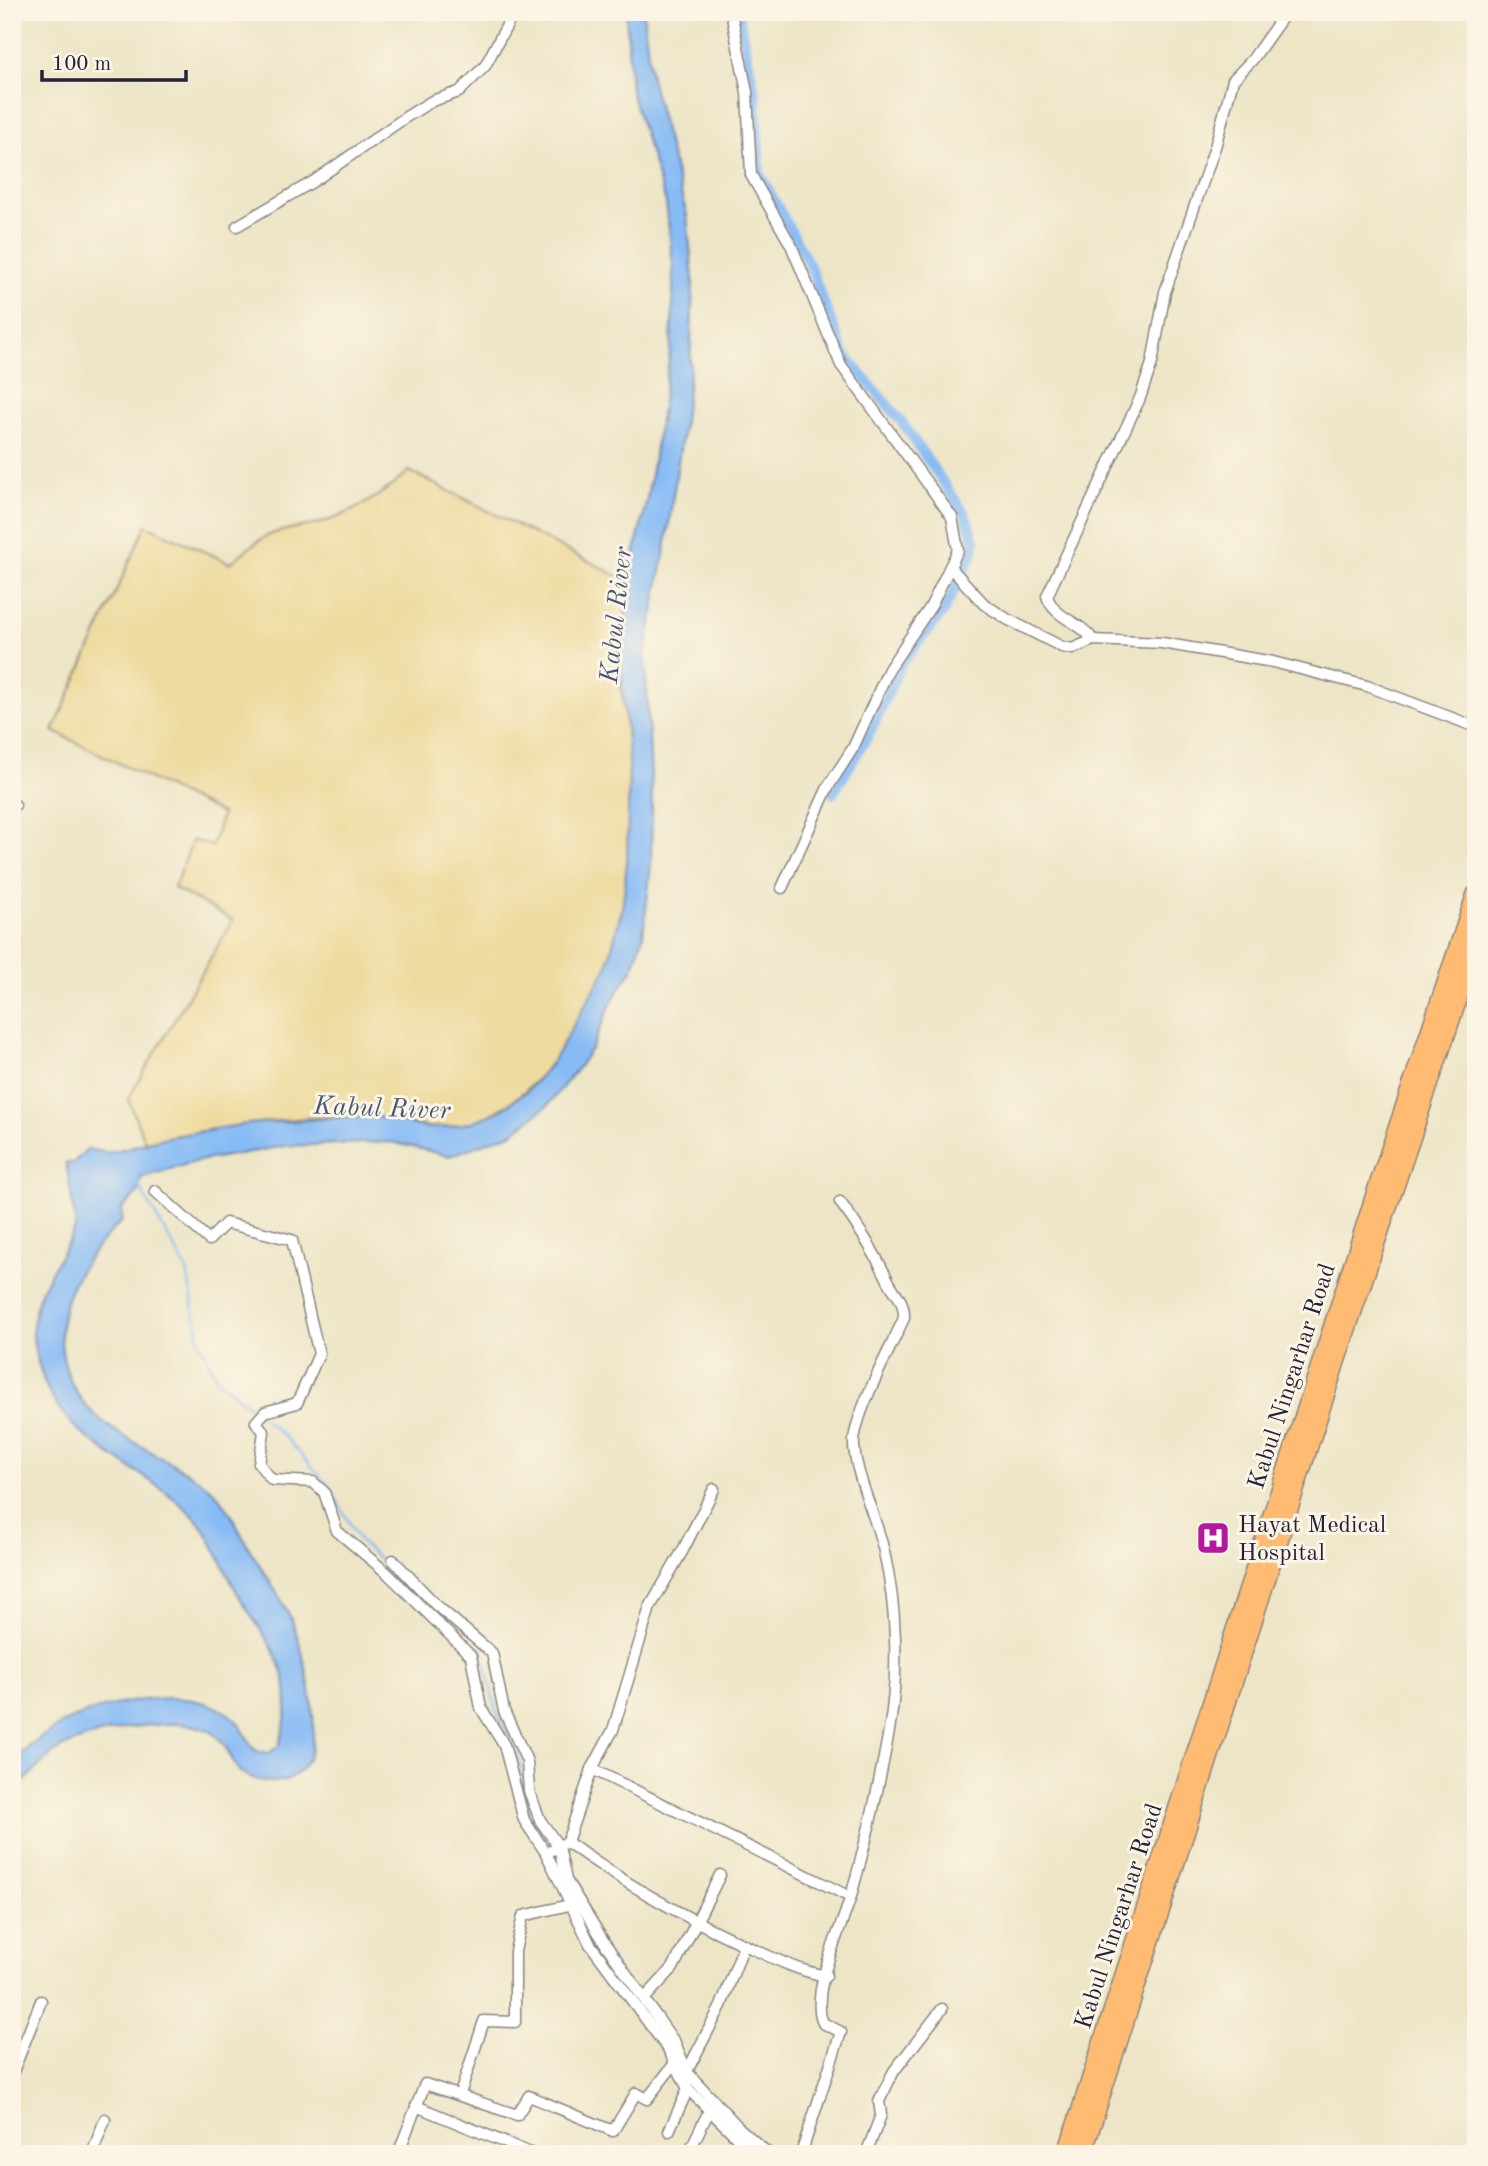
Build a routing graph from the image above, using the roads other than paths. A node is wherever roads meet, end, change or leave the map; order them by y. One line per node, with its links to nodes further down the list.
1 (514, 12): 4 (street)
2 (731, 12): 5 (street)
3 (1286, 12): 6 (street)
4 (237, 226)
5 (950, 567): 6 (street); 8 (street)
6 (1093, 640): 7 (street)
7 (1476, 727)
8 (782, 888)
9 (1476, 895): 13 (highway, Kabul Ningarhar Road)
10 (1476, 944): 13 (highway, Kabul Ningarhar Road)
11 (155, 1191): 18 (street)
12 (840, 1202): 20 (street)
13 (1299, 1458): 31 (highway, Kabul Ningarhar Road)
14 (714, 1489): 16 (street)
15 (393, 1560): 17 (street)
16 (592, 1769): 17 (street); 20 (street)
17 (563, 1845): 18 (street); 22 (street); 25 (street)
18 (546, 1853): 21 (street)
19 (720, 1875): 22 (street)
20 (850, 1897): 24 (street)
21 (569, 1905): 28 (street); 33 (street)
22 (698, 1923): 23 (street); 25 (street)
23 (744, 1945): 24 (street); 30 (street)
24 (826, 1976): 44 (street)
25 (645, 1998): 30 (street)
26 (40, 2001): 29 (street)
27 (942, 2009): 45 (street)
28 (675, 2063): 30 (street); 33 (street)
29 (12, 2074)
30 (685, 2076): 32 (street)
31 (1098, 2080): 46 (highway, Kabul Ningarhar Road); 47 (highway, Kabul Ningarhar Road)
32 (695, 2091): 35 (street); 37 (street)
33 (460, 2094): 34 (street)
34 (416, 2106): 39 (street); 40 (street)
35 (712, 2109): 41 (street); 42 (street); 43 (street)
36 (106, 2119): 38 (street)
37 (669, 2131)
38 (92, 2154)
39 (398, 2154)
40 (533, 2154)
41 (688, 2154)
42 (754, 2154)
43 (769, 2154)
44 (800, 2154)
45 (866, 2154)
46 (1067, 2154)
47 (1082, 2154)

